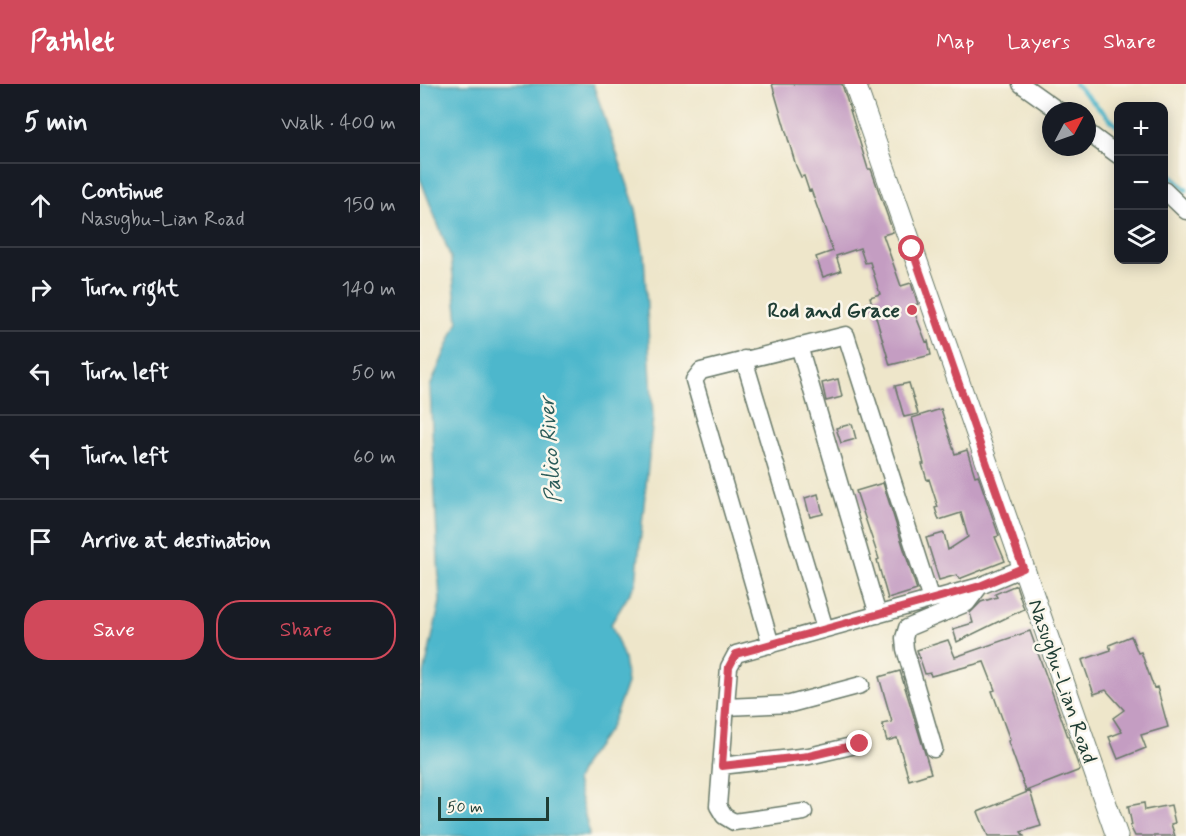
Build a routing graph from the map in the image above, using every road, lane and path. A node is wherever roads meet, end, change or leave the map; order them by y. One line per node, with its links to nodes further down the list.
1 (855, 84): 10 (main road, Nasugbu-Lian Road)
2 (1021, 84): 3 (street)
3 (1046, 102)
4 (1096, 138): 5 (street)
5 (1114, 151)
6 (1168, 194): 7 (street)
7 (1186, 211)
8 (799, 346): 9 (street); 12 (street); 13 (street)
9 (744, 359): 14 (street); 15 (street)
10 (1023, 568): 11 (street); 22 (main road, Nasugbu-Lian Road)
11 (980, 586): 12 (street); 19 (street)
12 (931, 600): 13 (street)
13 (878, 615): 14 (street)
14 (825, 630): 15 (street)
15 (771, 645): 17 (street)
16 (861, 685): 17 (street)
17 (726, 707): 20 (street)
18 (860, 744): 20 (street)
19 (934, 749)
20 (722, 766): 21 (street)
21 (804, 812)
22 (1117, 836)

